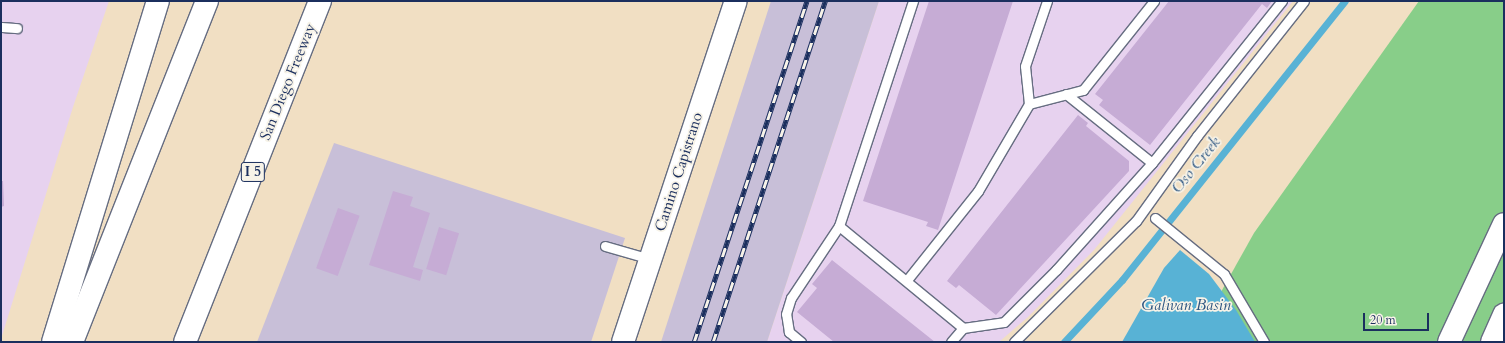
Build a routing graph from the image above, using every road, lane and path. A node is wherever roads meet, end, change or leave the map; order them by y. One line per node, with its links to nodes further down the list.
1 (158, 1): 23 (main road)
2 (207, 1): 24 (main road)
3 (320, 1): 25 (main road, San Diego Freeway / I 5)
4 (736, 1): 19 (main road, Camino Capistrano)
5 (913, 1): 17 (lane)
6 (1047, 1): 13 (lane)
7 (1154, 1): 12 (lane)
8 (1282, 1): 14 (lane)
9 (1304, 1): 15 (lane)
10 (1, 26): 11 (lane)
11 (17, 28)
12 (1066, 94): 13 (lane); 14 (lane)
13 (1029, 104): 20 (lane)
14 (1152, 163): 22 (lane)
15 (1151, 213): 29 (lane); 30 (lane)
16 (1504, 224): 31 (main road)
17 (839, 226): 20 (lane); 27 (lane)
18 (605, 246): 19 (lane)
19 (650, 259): 26 (main road, Camino Capistrano)
20 (907, 280): 22 (lane)
21 (1504, 315): 32 (main road)
22 (962, 328): 28 (lane)
23 (53, 342)
24 (72, 342)
25 (185, 342)
26 (623, 342)
27 (801, 342)
28 (951, 342)
29 (1014, 342)
30 (1264, 342)
31 (1449, 342)
32 (1492, 342)

